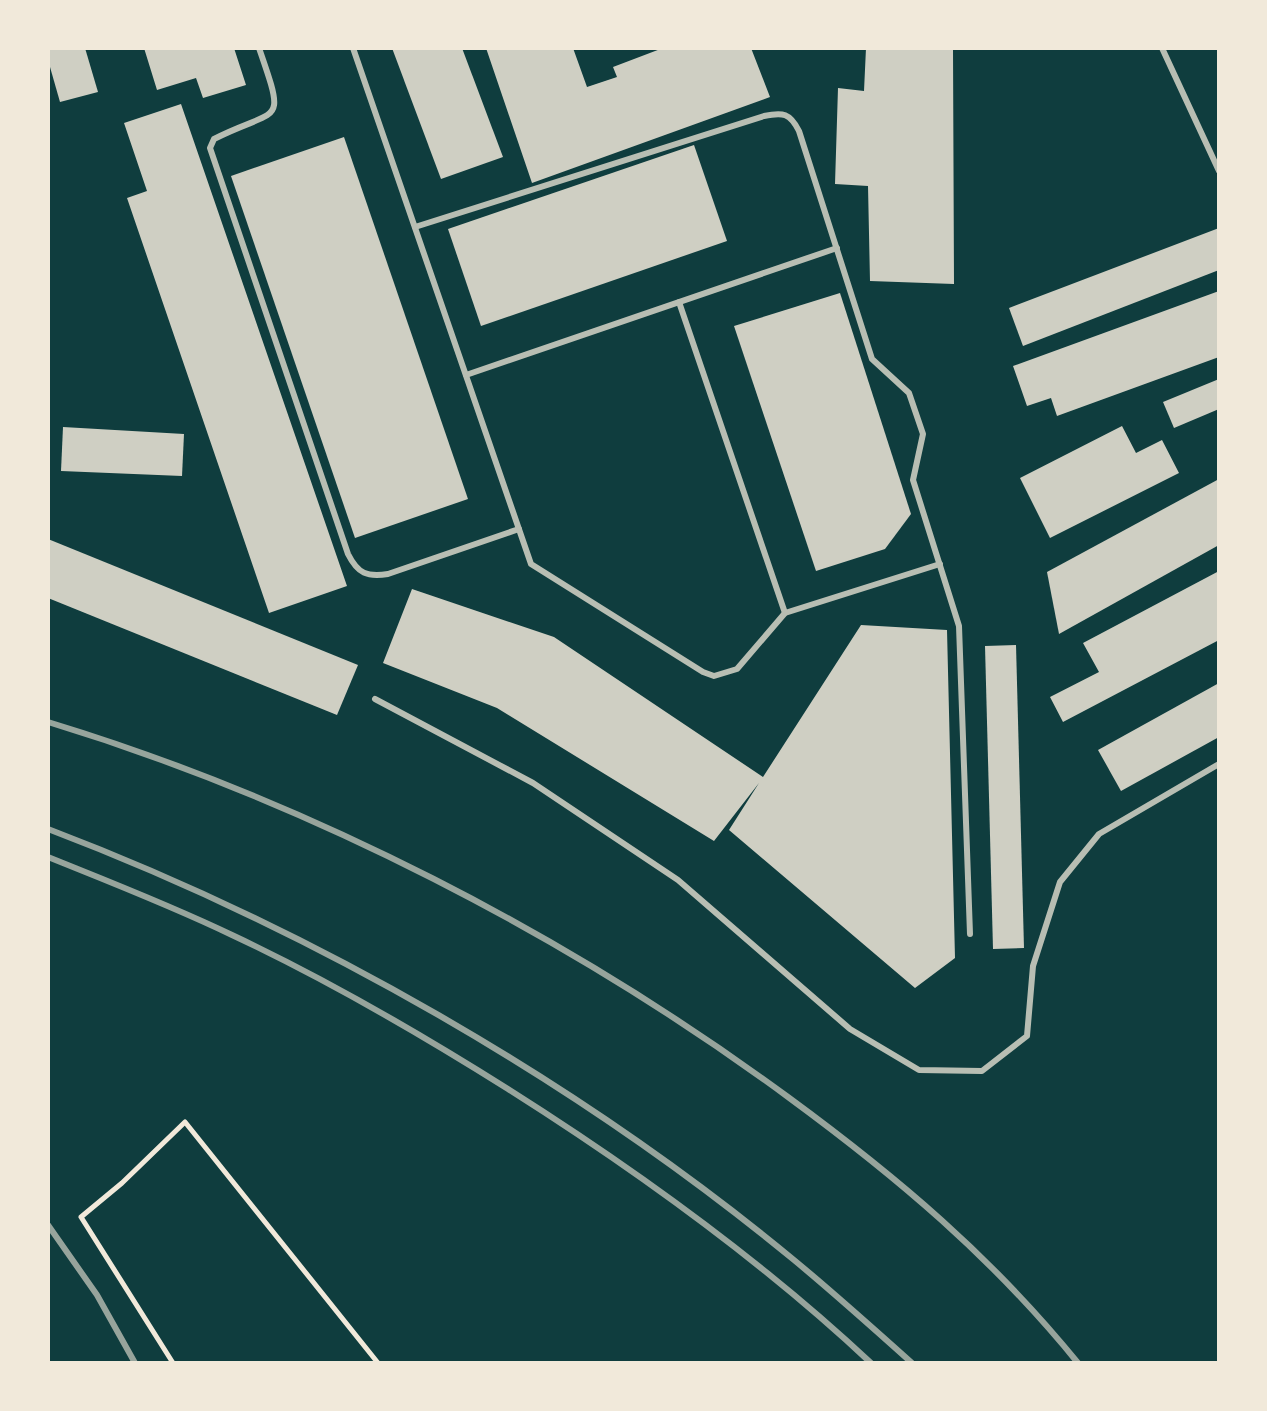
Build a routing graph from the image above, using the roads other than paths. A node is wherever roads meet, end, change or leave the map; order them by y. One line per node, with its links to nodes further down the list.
1 (259, 48): 9 (lane)
2 (353, 48): 5 (lane)
3 (1162, 48): 4 (lane)
4 (1219, 171)
5 (415, 227): 6 (lane); 8 (lane)
6 (837, 248): 7 (lane); 10 (lane)
7 (679, 302): 8 (lane); 11 (lane)
8 (466, 375): 9 (lane)
9 (519, 529): 11 (lane)
10 (940, 564): 11 (lane); 14 (lane)
11 (785, 613)
12 (375, 699): 13 (lane)
13 (1219, 764)
14 (970, 934)

